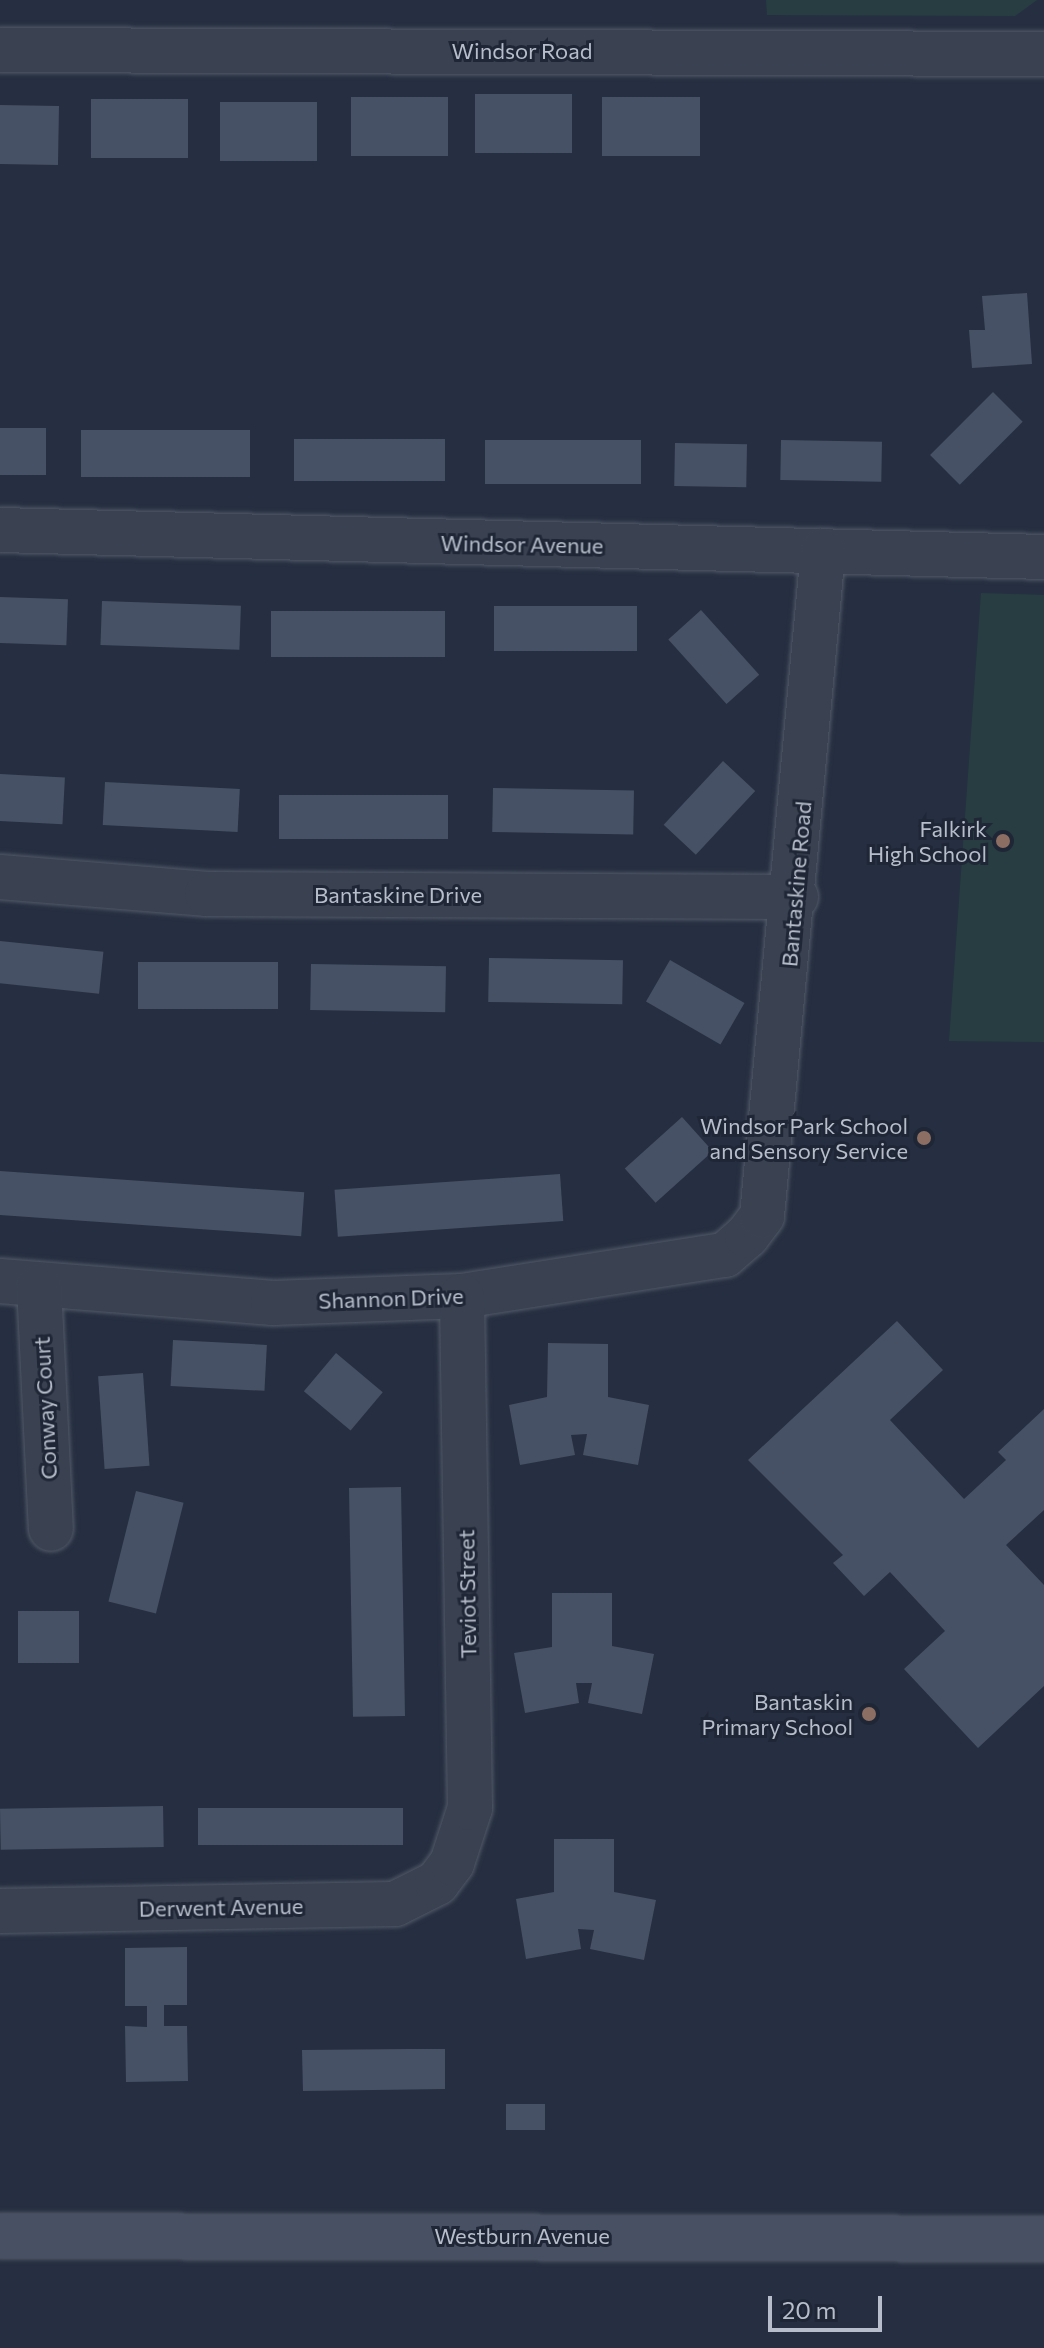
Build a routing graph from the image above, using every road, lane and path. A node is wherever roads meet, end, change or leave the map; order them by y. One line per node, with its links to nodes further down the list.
1 (0, 50): 2 (street, Windsor Road)
2 (1044, 54)
3 (0, 530): 4 (street, Windsor Avenue)
4 (823, 551): 5 (street, Windsor Avenue); 7 (street, Bantaskine Road)
5 (1044, 557)
6 (0, 877): 7 (street, Bantaskine Drive)
7 (796, 897): 8 (street, Bantaskine Road)
8 (762, 1216): 10 (street, Shannon Drive)
9 (20, 1284): 10 (street, Shannon Drive); 11 (street, Conway Court)
10 (462, 1296): 12 (street, Teviot Street)
11 (51, 1529)
12 (437, 1883): 13 (street, Derwent Avenue)
13 (0, 1911)
14 (0, 2236): 15 (main road, Westburn Avenue)
15 (1044, 2239)

